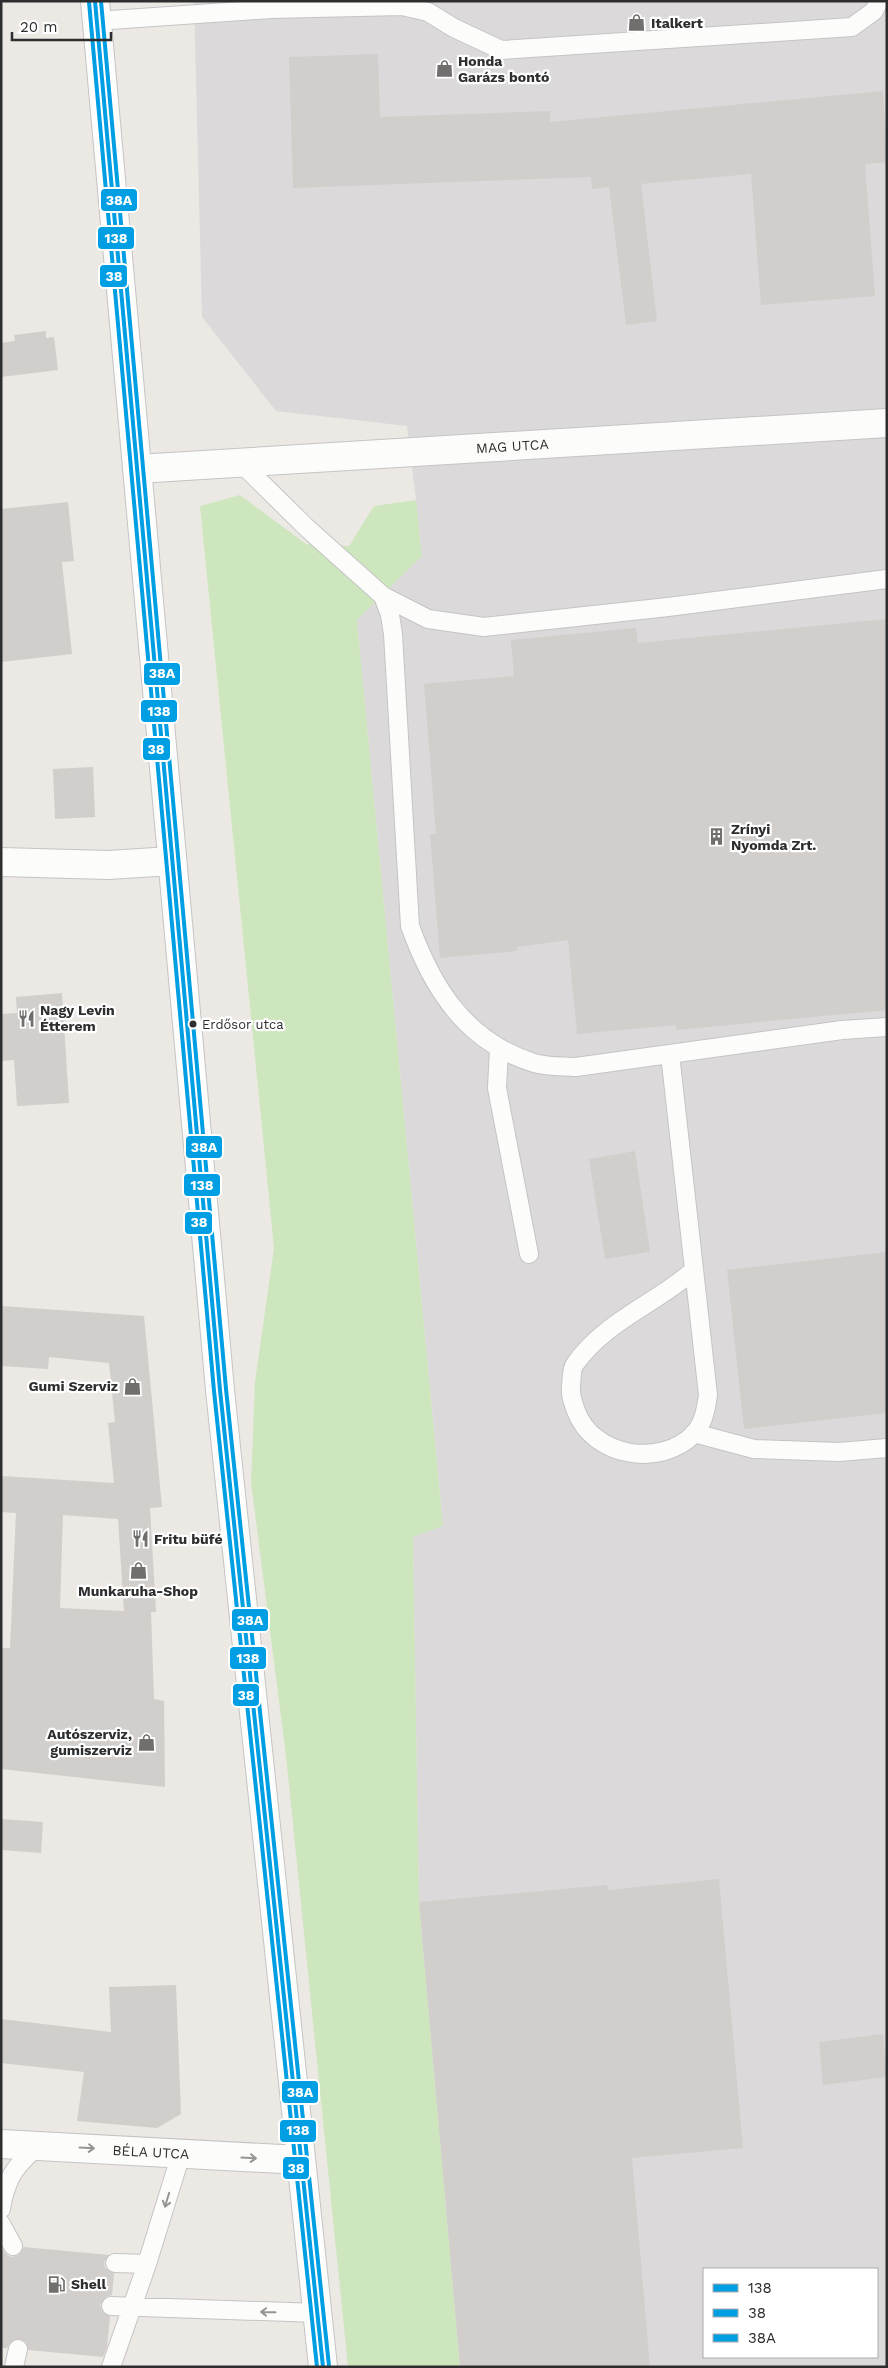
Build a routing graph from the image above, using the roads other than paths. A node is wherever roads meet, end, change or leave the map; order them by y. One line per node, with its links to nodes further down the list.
1 (879, 1): 3 (lane)
2 (271, 5): 3 (lane); 4 (lane)
3 (387, 5)
4 (95, 11): 7 (main road)
5 (887, 423): 6 (main road, MAG UTCA)
6 (240, 462): 7 (main road, MAG UTCA); 9 (lane)
7 (137, 469): 10 (main road)
8 (887, 579): 9 (lane)
9 (382, 596): 13 (lane)
10 (172, 861): 11 (main road); 22 (main road)
11 (1, 862)
12 (887, 1027): 14 (lane)
13 (499, 1049): 14 (lane); 15 (lane)
14 (670, 1054): 16 (lane)
15 (529, 1254)
16 (694, 1270): 17 (lane); 17 (lane)
17 (694, 1433): 18 (lane)
18 (887, 1448)
19 (1, 2144): 20 (main road, BÉLA UTCA)
20 (38, 2146): 21 (main road, BÉLA UTCA, one-way to 21); 23 (lane)
21 (181, 2154): 22 (main road, BÉLA UTCA, one-way to 22); 27 (lane, one-way to 27)
22 (300, 2160): 30 (main road)
23 (1, 2209)
24 (1, 2224): 25 (lane)
25 (12, 2246)
26 (115, 2263): 27 (lane)
27 (147, 2264): 29 (lane)
28 (111, 2306): 29 (lane)
29 (132, 2307): 30 (lane, one-way to 29); 33 (lane)
30 (317, 2313): 34 (main road)
31 (18, 2349): 32 (lane)
32 (14, 2367)
33 (111, 2367)
34 (323, 2367)

